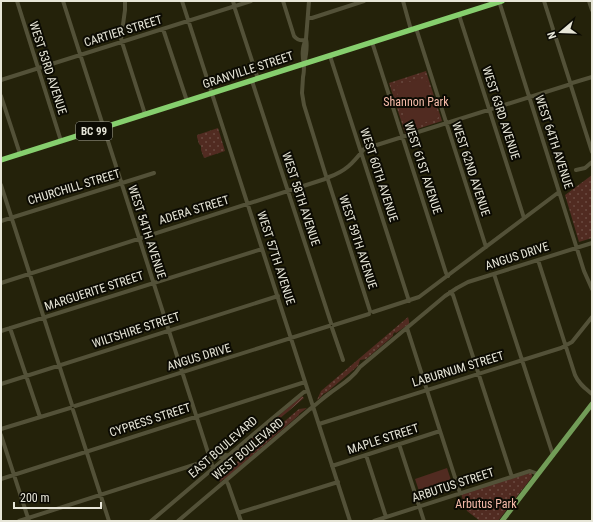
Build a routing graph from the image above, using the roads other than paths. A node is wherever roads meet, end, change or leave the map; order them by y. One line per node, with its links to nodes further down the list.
1 (17, 1): 27 (street, WEST 53RD AVENUE)
2 (63, 1): 24 (street, WEST 54TH AVENUE)
3 (124, 1): 22 (street)
4 (182, 1): 18 (street, WEST 57TH AVENUE)
5 (233, 1): 14 (street, WEST 58TH AVENUE)
6 (251, 1): 14 (street, CARTIER STREET)
7 (282, 1): 21 (street)
8 (309, 1): 17 (street, WEST 59TH AVENUE)
9 (364, 1): 17 (street)
10 (402, 1): 20 (street, WEST 62ND AVENUE)
11 (500, 1): 16 (highway, GRANVILLE STREET / BC 99); 34 (street, WEST 64TH AVENUE)
12 (544, 1): 31 (street)
13 (589, 1): 15 (street)
14 (234, 6): 18 (street, CARTIER STREET); 30 (street, WEST 58TH AVENUE)
15 (592, 10)
16 (459, 15): 20 (highway, GRANVILLE STREET / BC 99); 36 (street, WEST 63RD AVENUE)
17 (308, 18): 21 (street, WEST 59TH AVENUE)
18 (189, 21): 19 (street, CARTIER STREET); 32 (street, WEST 57TH AVENUE)
19 (163, 29): 22 (street, CARTIER STREET); 35 (street)
20 (414, 29): 23 (highway, GRANVILLE STREET / BC 99); 38 (street, WEST 62ND AVENUE)
21 (306, 40): 26 (street, WEST 59TH AVENUE)
22 (122, 42): 24 (street, CARTIER STREET); 37 (street)
23 (372, 42): 25 (highway, GRANVILLE STREET / BC 99); 40 (street, WEST 61ST AVENUE)
24 (80, 55): 27 (street, CARTIER STREET); 39 (street, WEST 54TH AVENUE)
25 (330, 56): 26 (highway, GRANVILLE STREET / BC 99); 43 (street, WEST 60TH AVENUE)
26 (304, 64): 30 (highway, GRANVILLE STREET / BC 99); 49 (street, WEST 59TH AVENUE)
27 (38, 68): 29 (street, CARTIER STREET); 41 (street, WEST 53RD AVENUE)
28 (592, 77): 31 (street, ADERA STREET)
29 (1, 80)
30 (255, 80): 32 (highway, GRANVILLE STREET / BC 99); 52 (street, WEST 58TH AVENUE)
31 (570, 84): 34 (street, ADERA STREET); 42 (street)
32 (212, 93): 35 (highway, GRANVILLE STREET / BC 99); 54 (street, WEST 57TH AVENUE)
33 (1, 96): 44 (street)
34 (530, 96): 36 (street, ADERA STREET); 53 (street, WEST 64TH AVENUE)
35 (187, 101): 37 (highway, GRANVILLE STREET / BC 99)
36 (490, 110): 38 (street, ADERA STREET); 56 (street, WEST 63RD AVENUE)
37 (145, 114): 39 (highway, GRANVILLE STREET / BC 99)
38 (446, 124): 40 (street, ADERA STREET); 60 (street, WEST 62ND AVENUE)
39 (103, 128): 41 (highway, GRANVILLE STREET / BC 99); 50 (street, WEST 54TH AVENUE)
40 (403, 138): 43 (street, ADERA STREET); 66 (street, WEST 61ST AVENUE)
41 (61, 141): 44 (highway, GRANVILLE STREET / BC 99)
42 (592, 152)
43 (362, 153): 49 (street, ADERA STREET); 72 (street, WEST 60TH AVENUE)
44 (20, 154): 45 (highway, GRANVILLE STREET / BC 99)
45 (1, 160)
46 (592, 162): 47 (street)
47 (576, 170)
48 (154, 173): 50 (street, CHURCHILL STREET)
49 (327, 178): 52 (street, ADERA STREET); 73 (street, WEST 59TH AVENUE)
50 (121, 183): 55 (street, CHURCHILL STREET); 58 (street, WEST 54TH AVENUE)
51 (1, 185): 55 (street)
52 (288, 191): 54 (street, ADERA STREET); 76 (street, WEST 58TH AVENUE)
53 (559, 192): 56 (street); 61 (street, WEST 64TH AVENUE)
54 (248, 204): 58 (street, ADERA STREET); 62 (street, WEST 57TH AVENUE)
55 (11, 218): 57 (street, CHURCHILL STREET); 64 (street)
56 (524, 218): 60 (street)
57 (1, 221)
58 (139, 238): 64 (street, ADERA STREET); 68 (street, WEST 54TH AVENUE)
59 (592, 243): 61 (street, ANGUS DRIVE)
60 (486, 247): 66 (street)
61 (577, 248): 63 (street, ANGUS DRIVE); 69 (street, WEST 64TH AVENUE)
62 (262, 249): 68 (street, MARGUERITE STREET); 71 (street, WEST 57TH AVENUE)
63 (538, 260): 65 (street, ANGUS DRIVE); 82 (street)
64 (29, 273): 67 (street, ADERA STREET); 75 (street)
65 (494, 274): 70 (street, ANGUS DRIVE); 84 (street)
66 (448, 276): 72 (street)
67 (1, 283)
68 (153, 283): 75 (street, MARGUERITE STREET); 79 (street, WEST 54TH AVENUE)
69 (592, 288)
70 (450, 292): 78 (street, WEST BOULEVARD); 87 (street)
71 (278, 296): 79 (street, WILTSHIRE STREET); 81 (street, WEST 57TH AVENUE)
72 (409, 300): 73 (street, ANGUS DRIVE)
73 (370, 312): 76 (street, ANGUS DRIVE)
74 (592, 317): 82 (street, LABURNUM STREET)
75 (44, 318): 77 (street, MARGUERITE STREET); 85 (street)
76 (331, 326): 81 (street, ANGUS DRIVE); 83 (street, WEST 58TH AVENUE)
77 (10, 328): 80 (street, MARGUERITE STREET); 88 (street)
78 (407, 328): 91 (street); 95 (street, WEST BOULEVARD)
79 (169, 330): 85 (street, WILTSHIRE STREET); 86 (street, WEST 54TH AVENUE)
80 (1, 331)
81 (291, 338): 86 (street, ANGUS DRIVE); 89 (street, WEST 57TH AVENUE)
82 (565, 346): 84 (street, LABURNUM STREET); 93 (street)
83 (342, 360)
84 (522, 360): 87 (street, LABURNUM STREET); 106 (street)
85 (59, 365): 88 (street, WILTSHIRE STREET); 96 (street)
86 (182, 372): 96 (street, ANGUS DRIVE); 97 (street, WEST 54TH AVENUE)
87 (478, 374): 91 (street, LABURNUM STREET); 113 (street)
88 (26, 375): 90 (street, WILTSHIRE STREET); 98 (street)
89 (305, 382): 92 (street, WEST 57TH AVENUE); 97 (street, CYPRESS STREET)
90 (1, 384)
91 (427, 390): 99 (street, LABURNUM STREET); 101 (street)
92 (308, 391): 95 (street, WEST 57TH AVENUE); 107 (street, EAST BOULEVARD)
93 (592, 394)
94 (592, 404): 106 (main road)
95 (313, 406): 99 (street, WEST 57TH AVENUE); 115 (street, WEST BOULEVARD)
96 (73, 407): 98 (street, ANGUS DRIVE); 104 (street)
97 (196, 416): 104 (street, CYPRESS STREET); 108 (street, WEST 54TH AVENUE)
98 (40, 418): 100 (street, ANGUS DRIVE)
99 (319, 424): 109 (street, WEST 57TH AVENUE)
100 (1, 430)
101 (440, 431): 103 (street, MAPLE STREET); 117 (street)
102 (1, 435): 112 (street)
103 (399, 444): 105 (street, MAPLE STREET); 119 (street)
104 (87, 451): 112 (street, CYPRESS STREET); 118 (street)
105 (366, 455): 109 (street, MAPLE STREET); 121 (street)
106 (553, 455): 111 (main road)
107 (228, 456): 108 (street); 110 (street, EAST BOULEVARD)
108 (210, 460): 110 (street, WEST 54TH AVENUE); 118 (street)
109 (332, 466): 116 (street, WEST 57TH AVENUE)
110 (213, 468): 126 (street, EAST BOULEVARD)
111 (538, 474): 113 (street, ARBUTUS STREET); 131 (main road)
112 (14, 475): 114 (street, CYPRESS STREET); 122 (street)
113 (512, 477): 117 (street, ARBUTUS STREET)
114 (1, 479)
115 (226, 481): 120 (street); 123 (street, WEST BOULEVARD)
116 (338, 482): 120 (street); 128 (street, WEST 57TH AVENUE)
117 (460, 493): 119 (street, ARBUTUS STREET)
118 (101, 495): 122 (street); 125 (street)
119 (419, 506): 121 (street, ARBUTUS STREET); 130 (street)
120 (238, 513): 127 (street)
121 (386, 517): 129 (street, ARBUTUS STREET)
122 (29, 520): 124 (street)
123 (180, 520)
124 (20, 521)
125 (110, 521)
126 (152, 521)
127 (241, 521)
128 (350, 521)
129 (374, 521)
130 (424, 521)
131 (502, 521)

